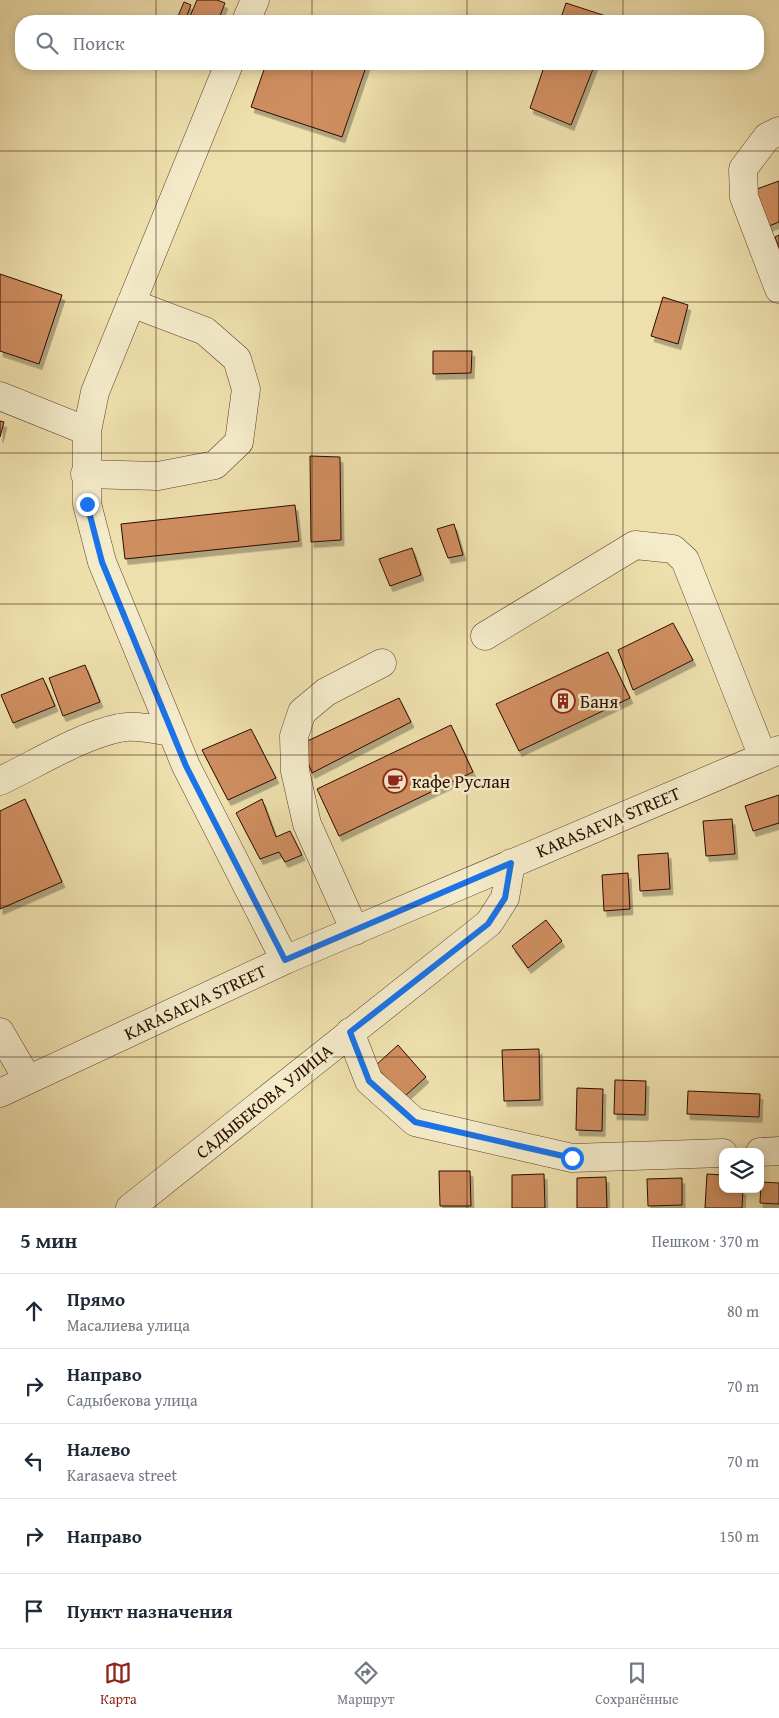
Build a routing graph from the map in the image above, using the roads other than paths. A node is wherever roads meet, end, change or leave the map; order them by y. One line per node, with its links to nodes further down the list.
1 (255, 0): 2 (street)
2 (249, 15)
3 (227, 70): 6 (street)
4 (779, 131): 5 (street)
5 (779, 289)
6 (131, 303): 8 (street); 9 (street)
7 (0, 396): 8 (street)
8 (87, 431): 9 (street)
9 (86, 474): 12 (street)
10 (485, 636): 13 (street)
11 (382, 663): 16 (street)
12 (172, 732): 14 (street); 17 (street)
13 (771, 754): 15 (street, KARASAEVA STREET)
14 (0, 781)
15 (511, 863): 16 (street, KARASAEVA STREET); 19 (street, САДЫБЕКОВА УЛИЦА)
16 (355, 931): 17 (street, KARASAEVA STREET)
17 (285, 960): 20 (street, KARASAEVA STREET)
18 (0, 1032): 20 (street)
19 (350, 1032): 24 (street); 25 (street, САДЫБЕКОВА УЛИЦА)
20 (28, 1080): 21 (street, KARASAEVA STREET)
21 (0, 1093)
22 (779, 1151): 23 (street)
23 (764, 1152)
24 (719, 1153)
25 (130, 1208)

